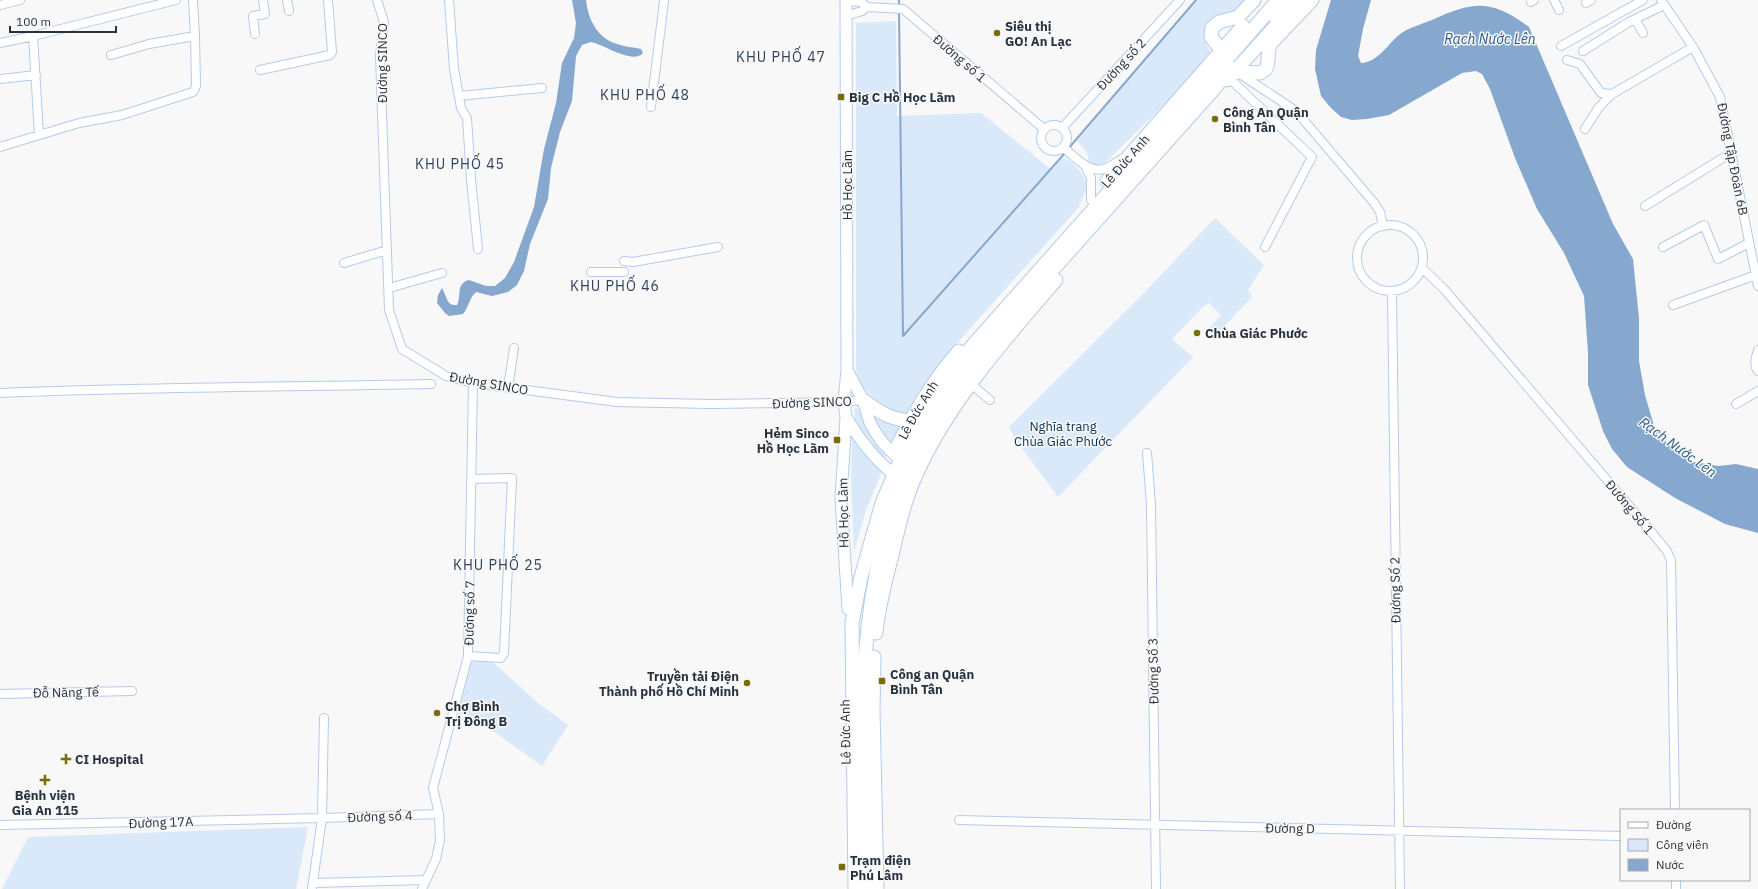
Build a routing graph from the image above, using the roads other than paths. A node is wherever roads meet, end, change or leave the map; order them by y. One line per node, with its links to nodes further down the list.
1 (20, 0): 21 (street)
2 (176, 0): 29 (street)
3 (193, 0): 30 (street)
4 (263, 0): 28 (street)
5 (288, 0): 24 (street)
6 (328, 0): 39 (street)
7 (377, 0): 65 (street, Đường SINCO)
8 (449, 0): 45 (street)
9 (1180, 0): 47 (street, Đường số 2)
10 (1254, 0): 35 (highway)
11 (1266, 0): 31 (highway)
12 (1278, 0): 31 (highway)
13 (1289, 0): 31 (highway)
14 (1299, 0): 31 (highway)
15 (1312, 0): 40 (highway)
16 (1554, 0): 23 (street)
17 (1643, 0): 33 (street)
18 (664, 1): 46 (street)
19 (846, 1): 22 (street, Đường số 1); 25 (main road, Hồ Học Lãm)
20 (1663, 2): 26 (street); 34 (street, Đường Tập Đoàn 6B)
21 (0, 4)
22 (867, 7): 25 (street, Đường số 1); 48 (street, Đường số 1)
23 (1559, 10)
24 (289, 11)
25 (846, 16): 79 (main road, Hồ Học Lãm)
26 (1635, 19): 27 (street); 36 (street)
27 (1643, 32)
28 (255, 34)
29 (33, 36): 32 (street); 41 (street)
30 (195, 36): 37 (street); 50 (street)
31 (1246, 42): 35 (highway, Lê Đức Anh); 40 (highway, Lê Đức Anh); 92 (highway, Lê Đức Anh)
32 (0, 43)
33 (1561, 46)
34 (1693, 47): 44 (street); 53 (street, Đường Tập Đoàn 6B)
35 (1222, 51): 54 (highway, Lê Đức Anh)
36 (1583, 51)
37 (111, 54)
38 (1567, 60): 44 (street)
39 (260, 70)
40 (1231, 73): 55 (highway, Lê Đức Anh); 59 (street); 62 (street)
41 (36, 75): 42 (street); 50 (street)
42 (0, 79)
43 (542, 88): 45 (street)
44 (1612, 94): 49 (street)
45 (459, 96): 64 (street)
46 (651, 107)
47 (1062, 128): 48 (street); 52 (street)
48 (1044, 129): 52 (street)
49 (1585, 129)
50 (38, 135): 51 (street)
51 (0, 147)
52 (1063, 147): 56 (street)
53 (1731, 152): 58 (street); 60 (street, Đường Tập Đoàn 6B)
54 (1129, 155): 56 (street); 57 (highway, Lê Đức Anh)
55 (1149, 163): 83 (highway, Lê Đức Anh); 94 (highway, Lê Đức Anh)
56 (1085, 166): 57 (street)
57 (1091, 200): 92 (highway, Lê Đức Anh)
58 (1645, 206)
59 (1383, 226): 68 (street); 75 (street)
60 (1750, 243): 63 (street); 72 (street, Đường Tập Đoàn 6B)
61 (718, 247): 66 (street)
62 (1265, 247)
63 (1663, 247)
64 (478, 249)
65 (387, 250): 67 (street); 74 (street, Đường SINCO)
66 (624, 262)
67 (344, 263)
68 (1422, 268): 75 (street); 103 (street, Đường Số 1)
69 (591, 272): 70 (street)
70 (624, 272)
71 (442, 273): 74 (street)
72 (1756, 275): 73 (street, Đường Tập Đoàn 6B); 76 (street)
73 (1758, 286)
74 (388, 288): 81 (street, Đường SINCO)
75 (1392, 292): 109 (street, Đường Số 2)
76 (1674, 305)
77 (514, 348): 84 (street)
78 (1758, 350): 80 (street)
79 (847, 370): 87 (main road, Hồ Học Lãm); 89 (main road, Hồ Học Lãm)
80 (1758, 371)
81 (473, 383): 84 (street, Đường SINCO); 96 (street, Đường số 7)
82 (431, 384): 86 (street)
83 (971, 384): 88 (street); 94 (highway, Lê Đức Anh)
84 (508, 388): 89 (street, Đường SINCO)
85 (1758, 391): 90 (street)
86 (0, 393)
87 (864, 400): 89 (street, Đường SINCO); 92 (highway); 94 (main road, Hồ Học Lãm)
88 (990, 400)
89 (844, 402): 91 (main road, Hồ Học Lãm)
90 (1736, 404)
91 (846, 417): 95 (main road, Hồ Học Lãm); 97 (main road, Hồ Học Lãm)
92 (914, 422): 94 (highway, Lê Đức Anh)
93 (1147, 453): 108 (street, Đường Số 3)
94 (905, 464): 95 (highway, Lê Đức Anh); 95 (highway, Lê Đức Anh)
95 (899, 478): 97 (highway, Lê Đức Anh); 98 (highway, Lê Đức Anh); 116 (highway, Lê Đức Anh); 117 (highway, Lê Đức Anh)
96 (471, 479): 99 (street, Đường số 7); 99 (street)
97 (848, 609): 98 (highway); 114 (highway, Lê Đức Anh)
98 (852, 623): 115 (highway, Lê Đức Anh)
99 (468, 656): 104 (street, Đường số 7)
100 (132, 691): 101 (street, Đỗ Năng Tế)
101 (0, 694)
102 (324, 718): 105 (street)
103 (1675, 809)
104 (439, 814): 105 (street, Đường số 4); 111 (street, Đường số 7)
105 (322, 818): 107 (street, Đường 17A); 112 (street)
106 (959, 820): 108 (street, Đường D)
107 (0, 825)
108 (1155, 825): 109 (street, Đường D); 118 (street, Đường Số 3)
109 (1399, 830): 110 (street, Đường D); 119 (street, Đường Số 2)
110 (1620, 836)
111 (426, 880): 112 (street); 113 (street)
112 (313, 886)
113 (422, 889)
114 (848, 889)
115 (855, 889)
116 (865, 889)
117 (877, 889)
118 (1156, 889)
119 (1400, 889)

